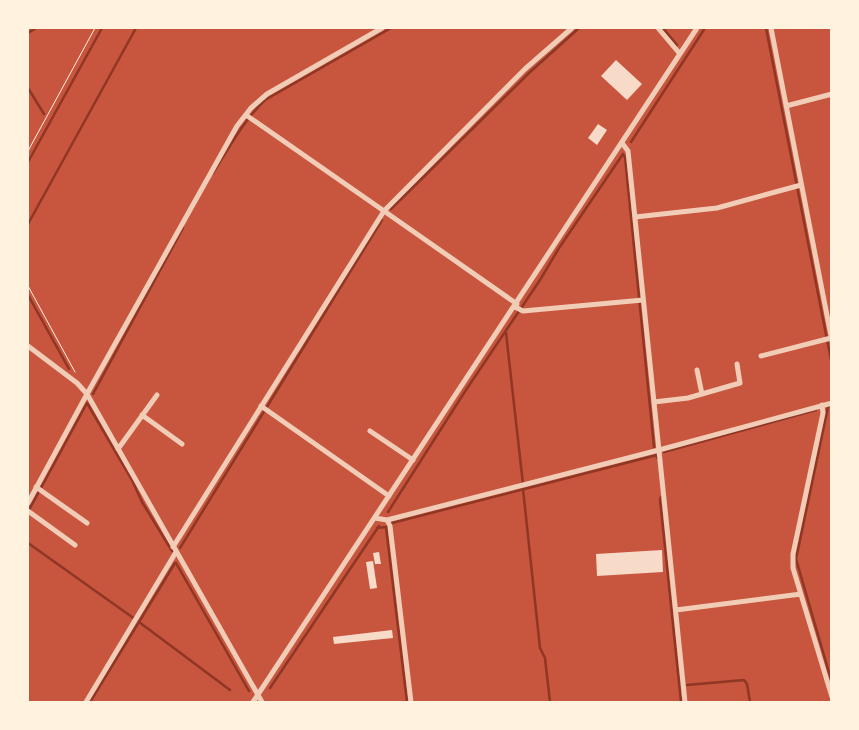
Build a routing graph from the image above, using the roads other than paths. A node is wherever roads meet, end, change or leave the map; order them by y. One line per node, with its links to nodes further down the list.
1 (382, 28): 9 (street)
2 (572, 28): 12 (street)
3 (658, 28): 6 (street)
4 (697, 28): 6 (street)
5 (771, 28): 8 (street)
6 (680, 54): 10 (street)
7 (832, 94): 8 (street)
8 (786, 106): 11 (street)
9 (248, 117): 12 (street); 21 (street)
10 (622, 143): 13 (street); 15 (street)
11 (798, 186): 13 (street); 16 (street)
12 (384, 211): 15 (street); 27 (street)
13 (635, 217): 14 (street)
14 (644, 300): 15 (street); 24 (street)
15 (516, 305): 33 (street)
16 (831, 339): 18 (street)
17 (28, 346): 21 (street)
18 (761, 356)
19 (737, 364): 22 (street)
20 (697, 370): 22 (street)
21 (87, 394): 31 (street); 34 (street)
22 (702, 394): 24 (street)
23 (157, 395): 28 (street)
24 (654, 402): 32 (street)
25 (832, 402): 26 (street)
26 (822, 405): 32 (street); 43 (street)
27 (264, 408): 35 (street); 42 (street)
28 (142, 415): 30 (street); 31 (street)
29 (370, 431): 33 (street)
30 (182, 444)
31 (118, 449): 42 (street)
32 (659, 450): 39 (street); 44 (street)
33 (413, 460): 35 (street)
34 (36, 487): 36 (street); 40 (street)
35 (389, 496): 38 (street)
36 (28, 499)
37 (28, 511): 41 (street)
38 (375, 518): 39 (street); 45 (street)
39 (389, 523): 50 (street)
40 (86, 524)
41 (75, 545)
42 (174, 550): 45 (street); 47 (street)
43 (801, 594): 44 (street); 46 (street)
44 (676, 610): 51 (street)
45 (258, 695): 48 (street); 49 (street)
46 (832, 697)
47 (86, 702)
48 (254, 702)
49 (262, 702)
50 (412, 702)
51 (685, 702)

